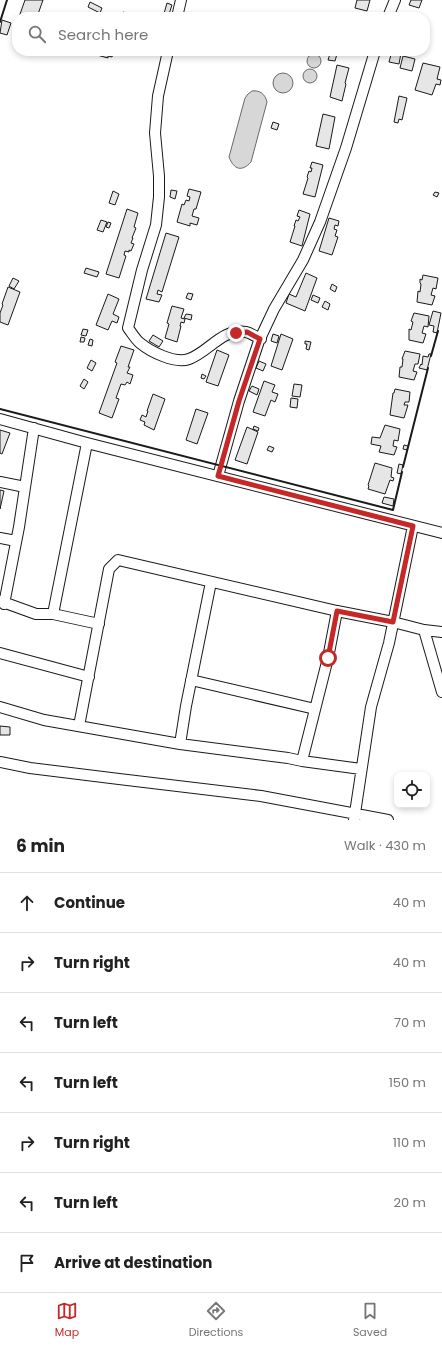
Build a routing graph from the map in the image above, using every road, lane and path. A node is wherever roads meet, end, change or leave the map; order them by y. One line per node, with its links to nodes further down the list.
1 (181, 0): 3 (street)
2 (395, 0): 4 (street)
3 (178, 12)
4 (390, 12)
5 (167, 56): 7 (street)
6 (374, 56): 7 (street)
7 (260, 339): 11 (street)
8 (0, 419): 9 (street)
9 (34, 428): 10 (street); 13 (street)
10 (87, 443): 11 (street); 21 (street)
11 (218, 476): 14 (street)
12 (0, 482): 13 (street)
13 (25, 487): 17 (street)
14 (413, 526): 15 (street); 22 (street)
15 (442, 533)
16 (0, 538): 17 (street)
17 (16, 541): 19 (street)
18 (211, 582): 20 (street); 23 (street); 28 (street)
19 (2, 602): 21 (street)
20 (337, 611): 22 (street); 31 (street)
21 (53, 614): 23 (street)
22 (393, 622): 24 (street); 36 (street)
23 (98, 624): 27 (street)
24 (424, 630): 25 (street); 29 (street)
25 (442, 632)
26 (0, 653): 27 (street)
27 (89, 676): 32 (street)
28 (191, 680): 31 (street); 33 (street)
29 (442, 692)
30 (0, 707): 32 (street)
31 (315, 709): 34 (street)
32 (79, 726): 33 (street)
33 (180, 744): 34 (street)
34 (302, 761): 36 (street)
35 (0, 762): 37 (street)
36 (361, 769): 37 (street)
37 (354, 817): 38 (street)
38 (388, 820)

